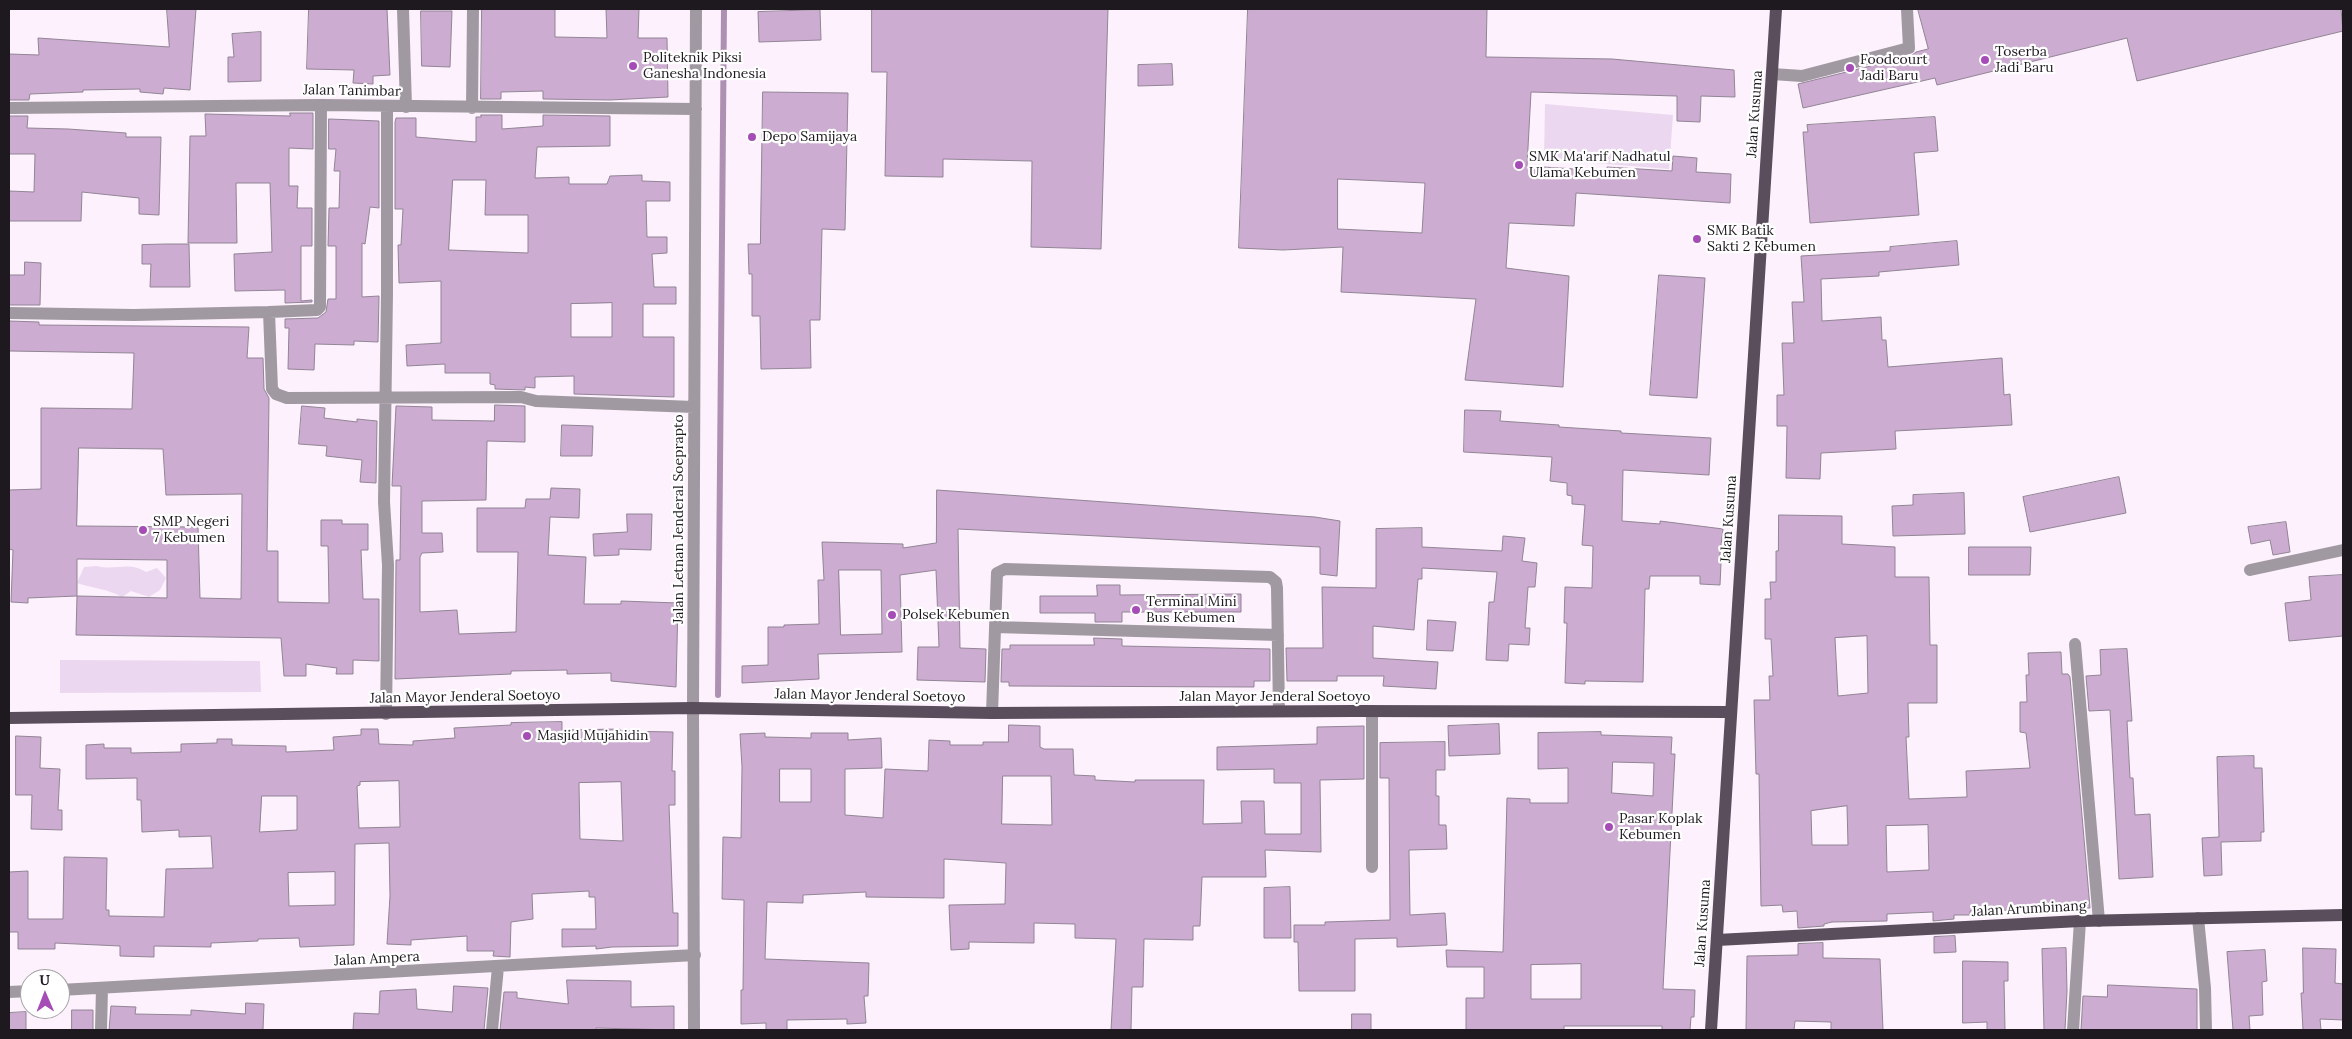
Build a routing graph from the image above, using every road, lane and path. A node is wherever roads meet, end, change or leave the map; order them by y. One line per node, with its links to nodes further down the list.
1 (403, 9): 9 (street)
2 (473, 9): 11 (street)
3 (696, 9): 12 (street, Jalan Letnan Jenderal Soeprapto)
4 (1776, 9): 6 (main road, Jalan Kusuma)
5 (1907, 9): 6 (street)
6 (1772, 74): 25 (main road, Jalan Kusuma)
7 (322, 105): 8 (street, Jalan Tanimbar); 10 (street, Jalan Tanimbar); 13 (street)
8 (387, 106): 9 (street, Jalan Tanimbar); 15 (street)
9 (406, 107): 11 (street, Jalan Tanimbar)
10 (9, 108)
11 (472, 108): 12 (street, Jalan Tanimbar)
12 (696, 109): 16 (street, Jalan Letnan Jenderal Soeprapto)
13 (269, 312): 14 (street); 15 (street)
14 (9, 313)
15 (386, 398): 16 (street); 26 (street)
16 (694, 407): 22 (street, Jalan Letnan Jenderal Soeprapto)
17 (2343, 550): 18 (street)
18 (2250, 570)
19 (995, 627): 20 (street); 20 (street); 27 (street)
20 (1278, 635): 24 (street)
21 (2075, 644): 33 (street)
22 (693, 708): 26 (main road, Jalan Mayor Jenderal Soetoyo); 27 (main road, Jalan Mayor Jenderal Soetoyo); 35 (street, Jalan Letnan Jenderal Soeprapto)
23 (1372, 711): 24 (main road, Jalan Mayor Jenderal Soetoyo); 25 (main road, Jalan Mayor Jenderal Soetoyo); 29 (street)
24 (1280, 712): 27 (main road, Jalan Mayor Jenderal Soetoyo)
25 (1731, 712): 34 (main road, Jalan Kusuma)
26 (386, 714): 28 (main road, Jalan Mayor Jenderal Soetoyo)
27 (992, 714)
28 (9, 718)
29 (1372, 867)
30 (2343, 915): 31 (main road, Jalan Arumbinang)
31 (2198, 918): 33 (main road, Jalan Arumbinang); 44 (street)
32 (2080, 921): 33 (main road, Jalan Arumbinang); 34 (main road, Jalan Arumbinang); 43 (street)
33 (2099, 921)
34 (1717, 940): 42 (main road, Jalan Kusuma)
35 (695, 955): 36 (street, Jalan Ampera); 41 (street, Jalan Letnan Jenderal Soeprapto)
36 (498, 967): 37 (street, Jalan Ampera); 40 (street)
37 (102, 988): 38 (street, Jalan Ampera); 39 (street)
38 (70, 990)
39 (101, 1030)
40 (492, 1030)
41 (694, 1030)
42 (1711, 1030)
43 (2073, 1030)
44 (2206, 1030)

